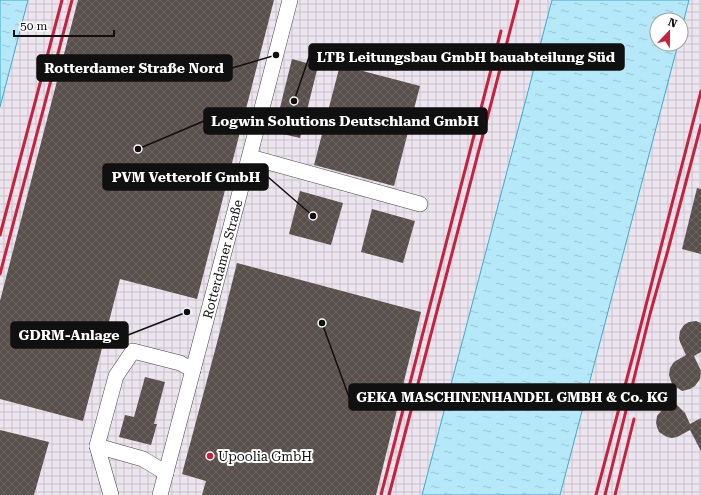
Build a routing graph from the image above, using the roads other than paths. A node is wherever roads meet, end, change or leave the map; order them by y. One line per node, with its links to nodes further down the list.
1 (290, 0): 2 (street, Rotterdamer Straße)
2 (250, 157): 3 (street); 4 (street, Rotterdamer Straße)
3 (420, 204)
4 (193, 370): 5 (street); 6 (street, Rotterdamer Straße)
5 (97, 446): 6 (street); 7 (street)
6 (166, 474): 8 (street, Rotterdamer Straße)
7 (111, 495)
8 (160, 495)

